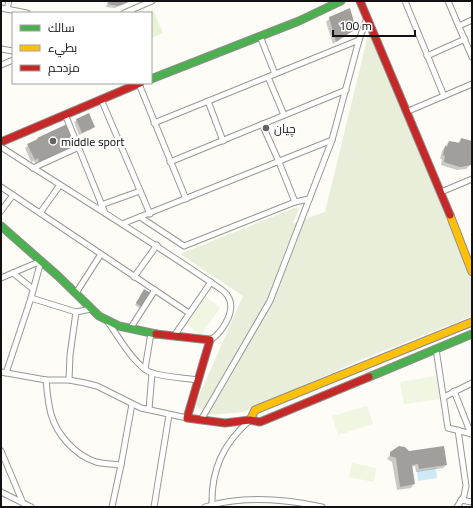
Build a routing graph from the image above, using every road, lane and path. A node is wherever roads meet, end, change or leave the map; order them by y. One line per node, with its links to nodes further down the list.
1 (9, 1): 8 (street)
2 (152, 1): 10 (street)
3 (341, 1): 14 (street)
4 (360, 1): 11 (street)
5 (405, 1): 19 (street)
6 (448, 1): 13 (street)
7 (1, 8): 8 (street)
8 (7, 9): 9 (street)
9 (22, 12)
10 (126, 12)
11 (367, 18): 16 (street); 33 (street)
12 (472, 20): 13 (street)
13 (459, 26): 15 (street)
14 (260, 36): 23 (street); 25 (street)
15 (465, 39): 19 (street); 20 (street)
16 (359, 40): 23 (street); 29 (street)
17 (1, 49): 18 (street)
18 (12, 51)
19 (427, 56): 30 (street)
20 (472, 57)
21 (12, 60): 22 (street)
22 (1, 65)
23 (275, 74): 24 (street)
24 (268, 77): 32 (street); 35 (street)
25 (152, 79)
26 (137, 84): 31 (street)
27 (139, 84): 36 (street)
28 (471, 86): 30 (street)
29 (346, 90): 35 (street); 39 (street)
30 (444, 96): 33 (street)
31 (100, 99): 34 (street); 49 (street)
32 (208, 101): 36 (street); 38 (street)
33 (406, 112): 50 (street)
34 (65, 114): 40 (street); 42 (street)
35 (284, 116): 37 (street)
36 (154, 123): 43 (street)
37 (262, 124): 38 (street); 44 (street)
38 (223, 140): 43 (street)
39 (332, 140): 44 (street); 53 (street)
40 (1, 142)
41 (1, 147): 45 (street)
42 (78, 147): 45 (street); 55 (street)
43 (170, 162): 52 (street)
44 (279, 162): 52 (street); 54 (street)
45 (33, 168): 47 (street)
46 (472, 179): 50 (street)
47 (60, 185): 57 (street); 58 (street)
48 (1, 187): 51 (street)
49 (140, 192): 55 (street); 59 (street)
50 (441, 192): 67 (street)
51 (13, 195): 56 (street); 57 (street)
52 (186, 199): 59 (street)
53 (309, 199): 54 (street); 102 (street)
54 (295, 202): 60 (street)
55 (101, 205): 58 (street)
56 (1, 211)
57 (40, 213): 65 (street)
58 (106, 214): 61 (street)
59 (150, 214): 60 (street)
60 (140, 217): 61 (street)
61 (122, 224): 64 (street)
62 (1, 226): 63 (street)
63 (4, 233): 66 (street)
64 (157, 245): 69 (street); 71 (street)
65 (101, 254): 69 (street); 74 (street)
66 (41, 261): 68 (street); 72 (street); 74 (street)
67 (472, 272)
68 (13, 273): 70 (street); 72 (street)
69 (134, 276): 73 (street)
70 (1, 278)
71 (211, 282): 78 (street); 86 (street)
72 (33, 288): 75 (street)
73 (155, 290): 78 (street); 81 (street)
74 (76, 293): 76 (street)
75 (31, 298): 77 (street); 90 (street)
76 (91, 309): 77 (street); 79 (street)
77 (76, 312): 93 (street)
78 (189, 313): 85 (street)
79 (108, 321): 81 (street); 89 (street)
80 (472, 322): 82 (street)
81 (130, 328): 83 (street)
82 (452, 330): 87 (street); 103 (street)
83 (151, 333): 85 (street); 89 (street)
84 (472, 334): 87 (street)
85 (174, 336): 86 (street)
86 (210, 340): 94 (street)
87 (456, 341): 88 (street)
88 (436, 349): 97 (street); 103 (street)
89 (145, 369): 91 (street)
90 (4, 373): 92 (street)
91 (152, 373): 94 (street); 99 (street)
92 (46, 380): 93 (street); 107 (street)
93 (69, 380): 98 (street)
94 (198, 380): 101 (street)
95 (472, 383): 96 (street)
96 (454, 391): 97 (street); 105 (street)
97 (444, 397): 104 (street)
98 (132, 404): 99 (street); 107 (street)
99 (149, 409): 100 (street)
100 (169, 415): 101 (street); 115 (street)
101 (187, 418): 102 (street)
102 (201, 420): 103 (street)
103 (250, 420): 112 (street)
104 (458, 430): 105 (street); 109 (street)
105 (471, 434)
106 (1, 451): 111 (street)
107 (121, 465): 114 (street)
108 (1, 492): 111 (street)
109 (461, 500): 110 (street); 118 (street)
110 (472, 502)
111 (23, 503): 113 (street)
112 (212, 505): 116 (street); 117 (street)
113 (31, 507)
114 (112, 507)
115 (154, 507)
116 (205, 507)
117 (322, 507)
118 (457, 507)

